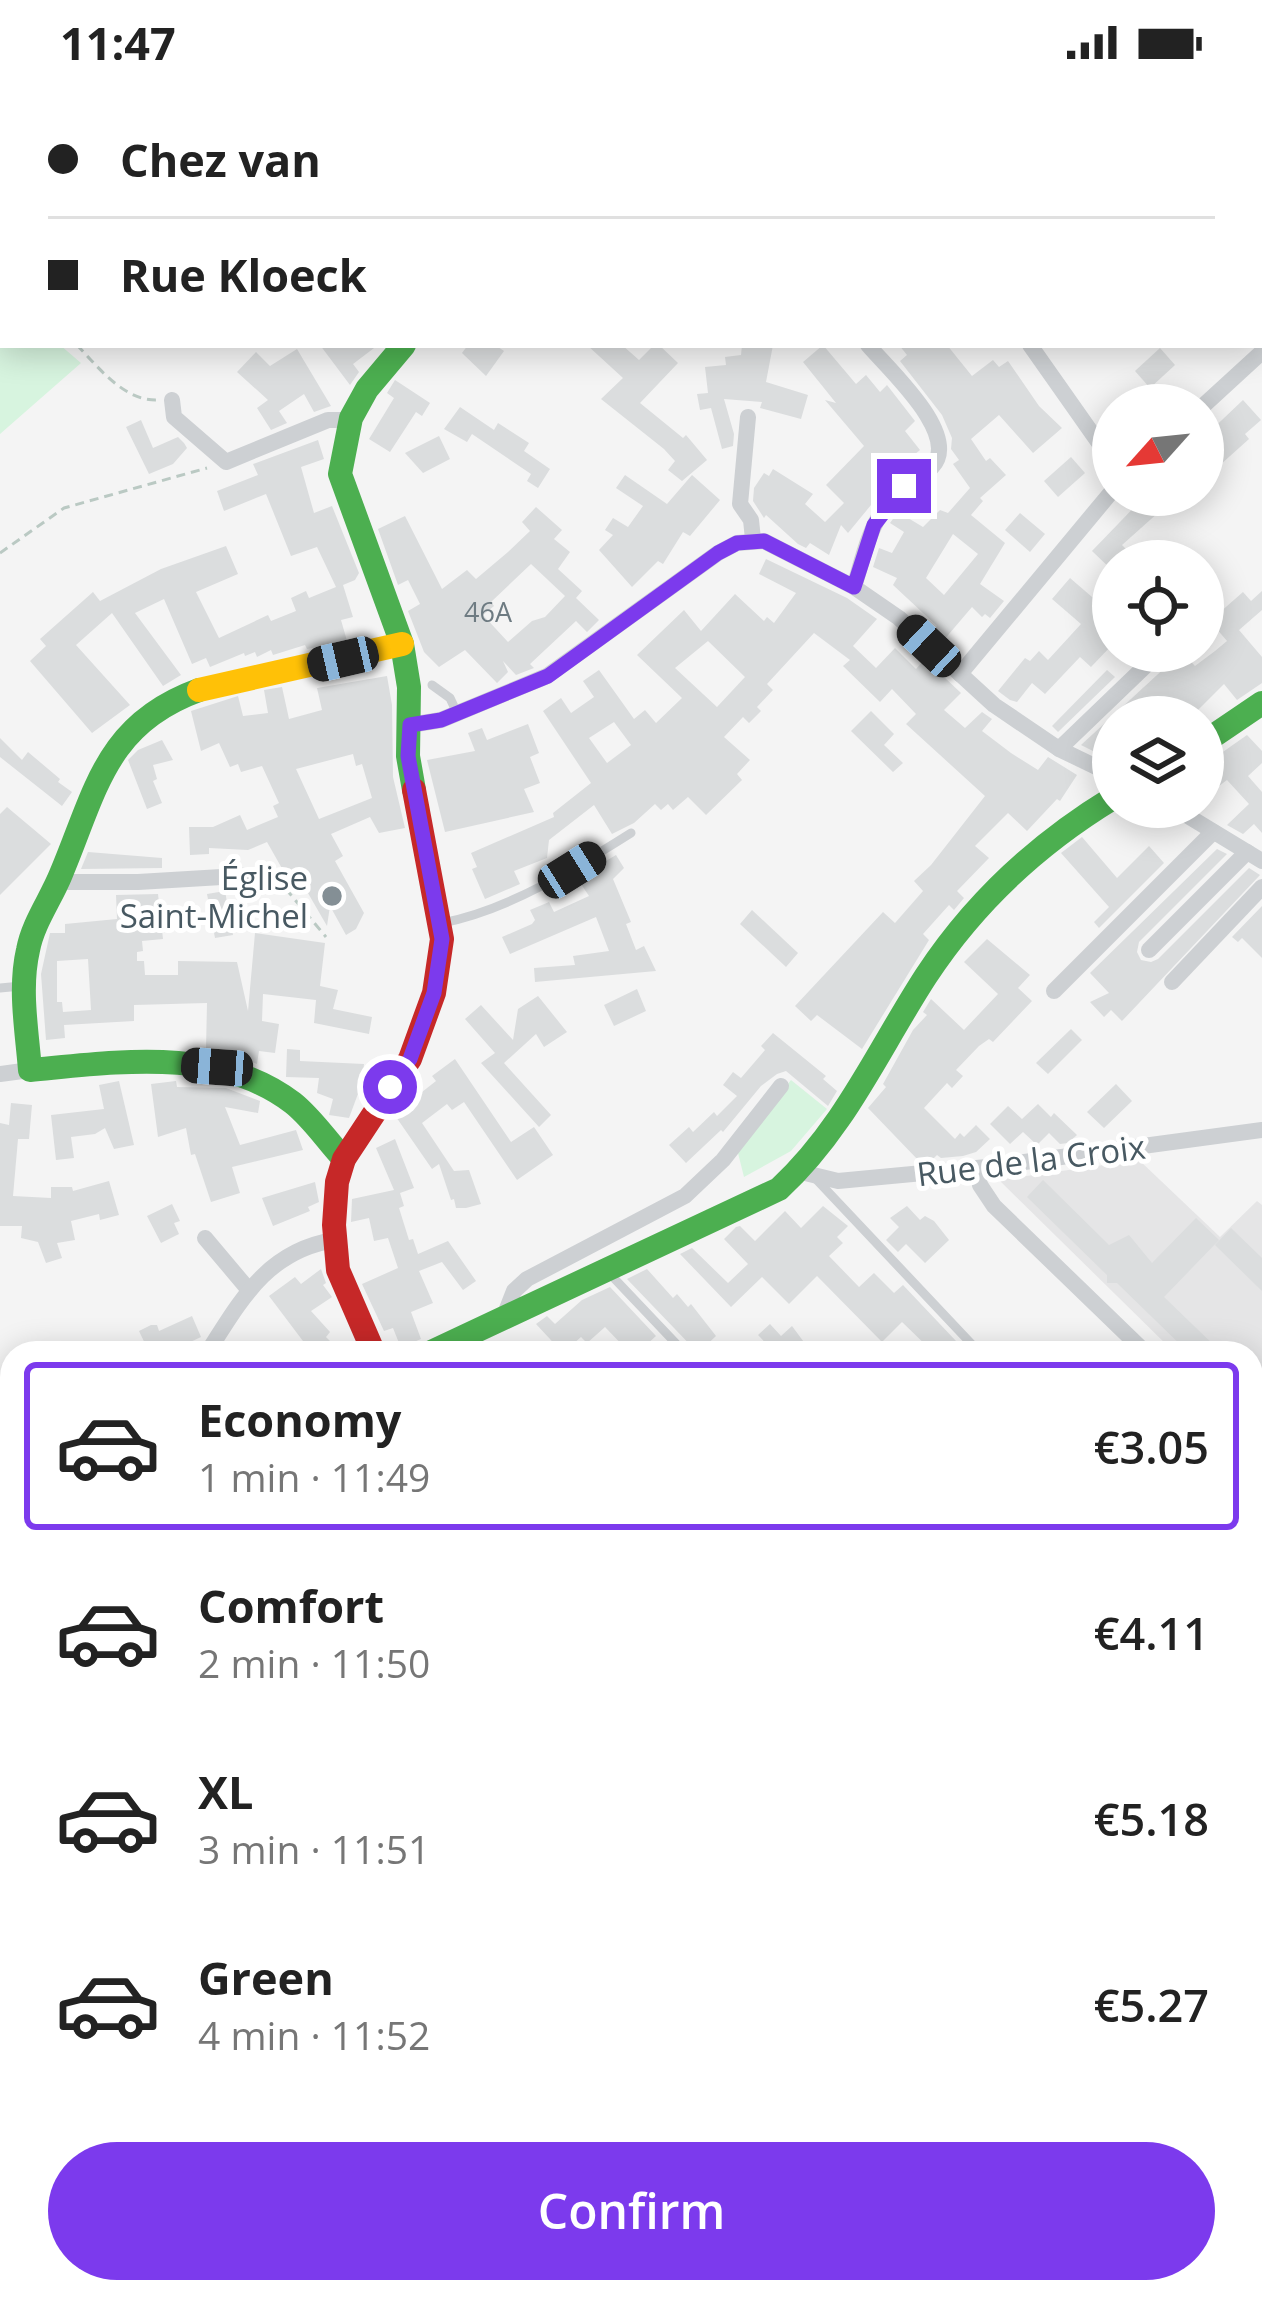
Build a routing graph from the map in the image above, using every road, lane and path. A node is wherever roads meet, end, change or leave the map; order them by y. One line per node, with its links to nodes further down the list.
1 (80, 348): 7 (path)
2 (402, 348): 9 (street)
3 (871, 348): 15 (street)
4 (1032, 348): 10 (street)
5 (1262, 352): 6 (street)
6 (1224, 387)
7 (172, 400): 11 (street)
8 (748, 417): 13 (street)
9 (347, 419): 11 (street); 16 (street)
10 (1092, 433)
11 (226, 462): 14 (path)
12 (1092, 515): 18 (street)
13 (753, 539): 15 (street); 21 (street)
14 (0, 553)
15 (854, 587): 18 (street)
16 (402, 644): 22 (street); 32 (street)
17 (1139, 672): 24 (street)
18 (960, 674): 24 (street)
19 (432, 685): 21 (lane)
20 (1262, 703): 23 (street)
21 (458, 713): 22 (street)
22 (410, 725): 34 (street)
23 (1224, 729)
24 (1059, 748): 25 (street)
25 (1092, 764)
26 (1092, 811): 47 (street)
27 (1207, 828): 28 (street)
28 (1213, 832): 30 (street); 40 (street)
29 (631, 833): 34 (lane)
30 (1254, 857): 36 (street)
31 (255, 875): 32 (street); 35 (path)
32 (58, 882): 38 (street)
33 (1262, 887): 37 (street)
34 (440, 924): 45 (street)
35 (326, 937)
36 (1149, 950)
37 (1172, 982)
38 (26, 986): 39 (lane); 41 (street)
39 (0, 988)
40 (1054, 991)
41 (30, 1070): 42 (street); 45 (street)
42 (0, 1074)
43 (781, 1086): 52 (street)
44 (1262, 1130): 46 (street, Rue de la Croix)
45 (344, 1159): 49 (street)
46 (977, 1168): 47 (street, Rue de la Croix); 58 (street)
47 (808, 1175): 50 (street); 57 (lane)
48 (206, 1238): 51 (street)
49 (334, 1240): 51 (street); 54 (street)
50 (606, 1270): 52 (street); 56 (lane)
51 (248, 1289): 53 (street)
52 (502, 1318): 55 (street)
53 (215, 1341)
54 (369, 1341)
55 (454, 1341)
56 (674, 1341)
57 (968, 1341)
58 (1134, 1341)

